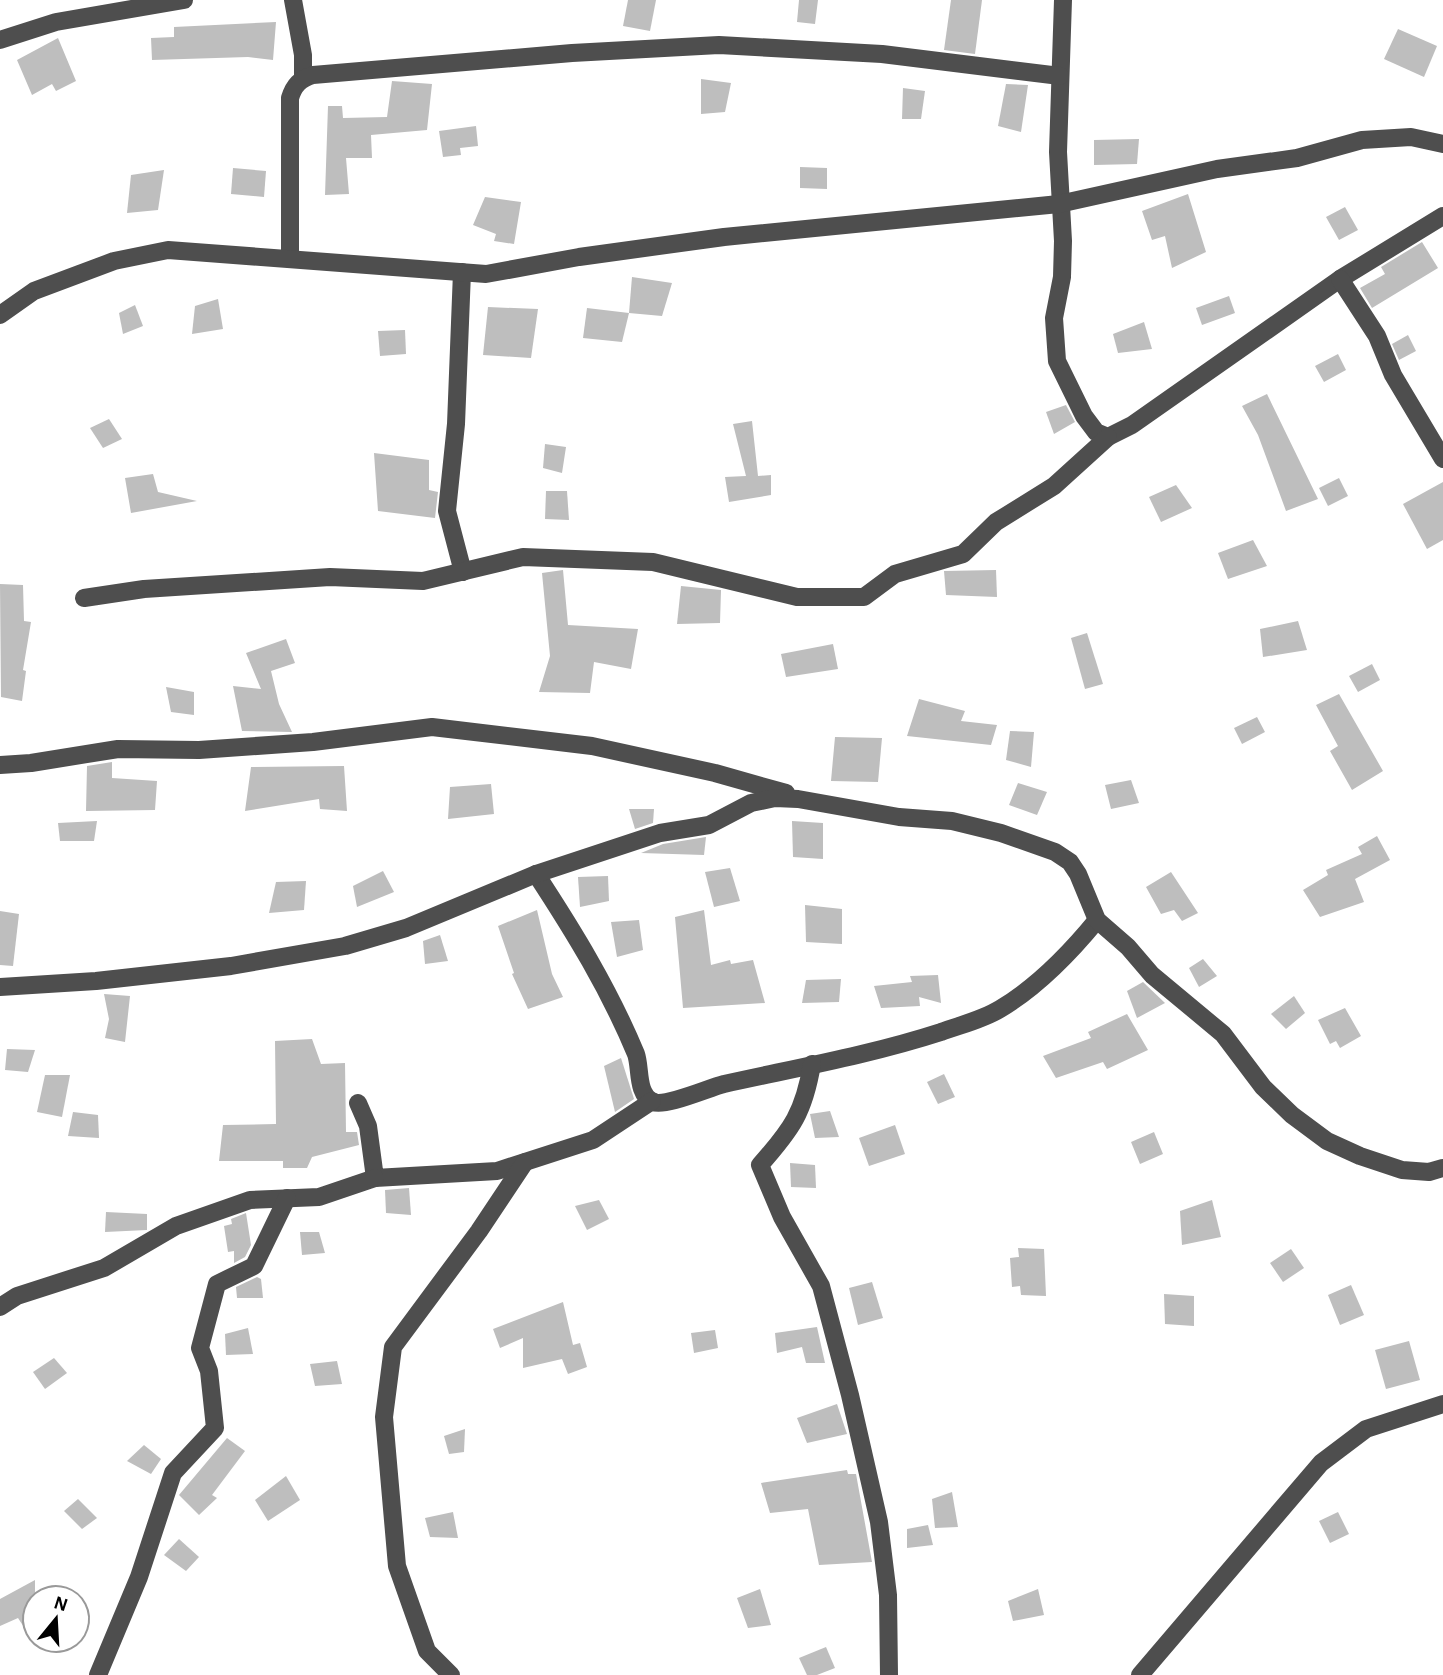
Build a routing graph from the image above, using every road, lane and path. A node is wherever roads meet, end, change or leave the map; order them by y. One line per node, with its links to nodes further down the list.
1 (184, 0): 4 (street)
2 (293, 0): 6 (street)
3 (1063, 0): 5 (street)
4 (0, 40)
5 (1060, 76): 6 (street); 8 (street)
6 (303, 78): 10 (street)
7 (1443, 144): 8 (street)
8 (1059, 204): 11 (street); 14 (street)
9 (1443, 216): 12 (street)
10 (290, 259): 11 (street); 13 (street)
11 (462, 272): 16 (street)
12 (1340, 279): 14 (street); 15 (street)
13 (0, 315)
14 (1108, 437): 16 (street)
15 (1443, 459)
16 (463, 572): 17 (street)
17 (84, 598)
18 (0, 765): 19 (street)
19 (816, 802): 20 (street); 21 (street)
20 (536, 874): 22 (street); 24 (street)
21 (1097, 919): 23 (street); 27 (street)
22 (0, 987)
23 (812, 1064): 24 (street); 34 (street)
24 (652, 1101): 26 (street)
25 (358, 1104): 28 (street)
26 (525, 1162): 28 (street); 33 (street)
27 (1443, 1168)
28 (376, 1178): 29 (street)
29 (287, 1198): 30 (street); 32 (street)
30 (0, 1307)
31 (1443, 1404): 35 (street)
32 (98, 1675)
33 (451, 1675)
34 (889, 1675)
35 (1140, 1675)

